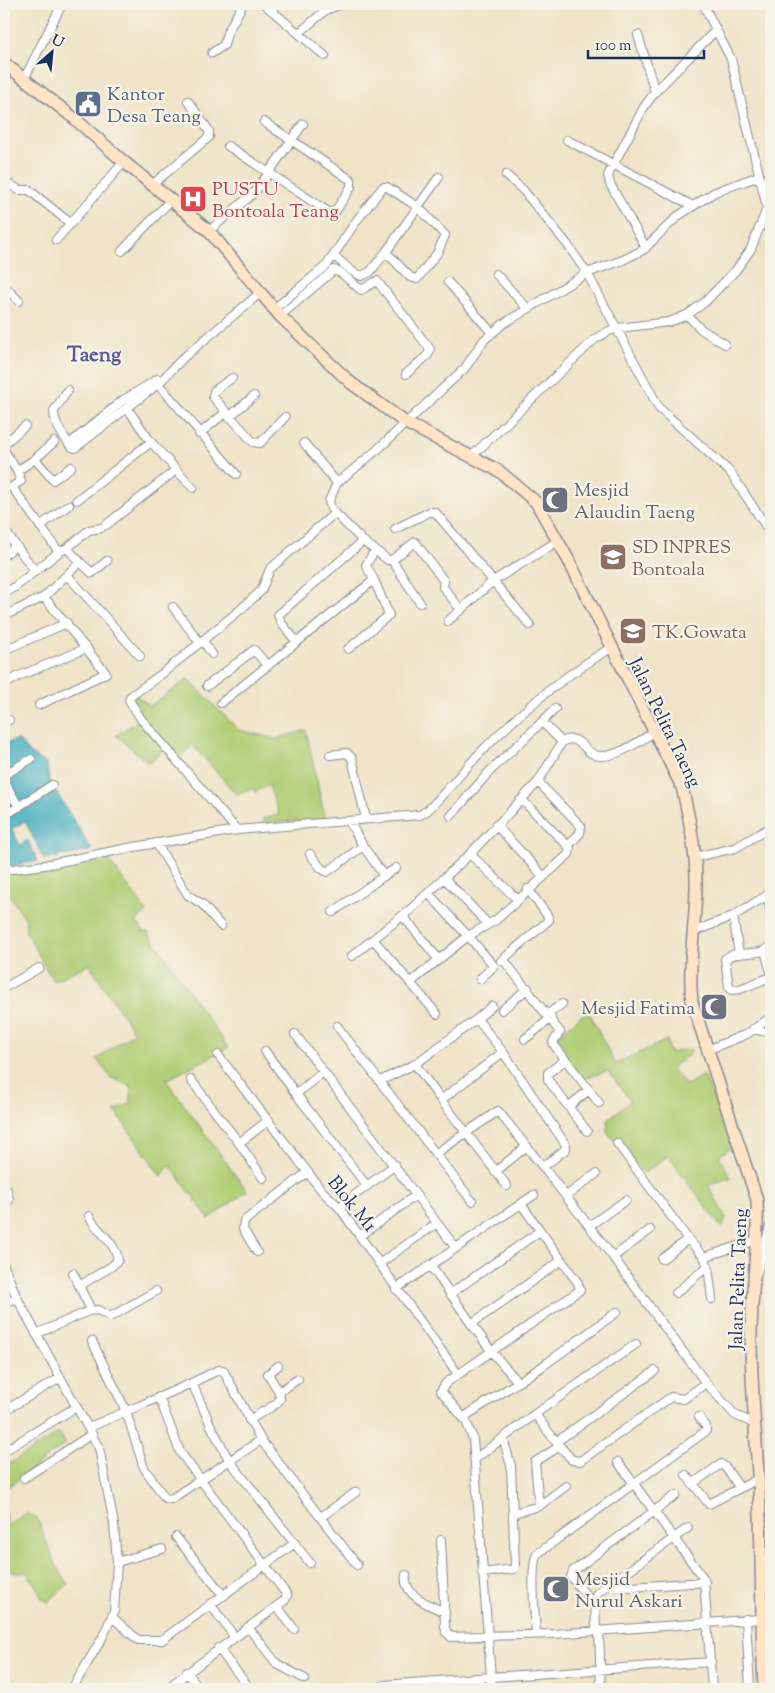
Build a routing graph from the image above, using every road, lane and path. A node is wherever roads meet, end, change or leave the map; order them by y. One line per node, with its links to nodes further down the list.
1 (62, 4): 12 (street)
2 (243, 4): 9 (street)
3 (264, 4): 7 (street)
4 (341, 4): 7 (street)
5 (703, 4): 6 (street)
6 (715, 31): 13 (street); 24 (street)
7 (299, 33): 10 (street)
8 (638, 35): 13 (street)
9 (212, 54)
10 (325, 56)
11 (4, 63): 12 (street, Jalan Pelita Taeng)
12 (24, 78): 20 (street, Jalan Pelita Taeng)
13 (655, 92): 21 (street)
14 (188, 101): 27 (street)
15 (264, 122): 17 (street)
16 (303, 124): 17 (street)
17 (291, 140): 22 (street); 22 (street)
18 (568, 140): 21 (street)
19 (228, 146): 22 (street)
20 (124, 162): 27 (street, Jalan Pelita Taeng); 31 (street)
21 (615, 164): 29 (street); 34 (street)
22 (269, 172): 32 (street)
23 (506, 175): 38 (street)
24 (760, 176): 29 (street); 46 (street)
25 (439, 177): 30 (street)
26 (4, 181): 31 (street)
27 (153, 184): 28 (street, Jalan Pelita Taeng)
28 (172, 199): 32 (street, Jalan Pelita Taeng); 35 (street)
29 (693, 206): 34 (street)
30 (418, 207): 36 (street); 36 (street); 37 (street)
31 (70, 223): 33 (street)
32 (209, 231): 42 (street, Jalan Pelita Taeng)
33 (56, 240)
34 (646, 248): 38 (street)
35 (122, 251)
36 (386, 252): 37 (street)
37 (334, 256): 45 (street)
38 (587, 273): 44 (street); 47 (street)
39 (496, 274): 44 (street)
40 (448, 282): 48 (street)
41 (4, 286): 43 (street)
42 (260, 293): 45 (street, Jalan Pelita Taeng); 52 (street)
43 (19, 301)
44 (527, 308): 48 (street)
45 (277, 313): 50 (street); 59 (street, Jalan Pelita Taeng)
46 (687, 315): 47 (street); 49 (street)
47 (618, 328): 67 (street); 83 (street)
48 (492, 333): 59 (street)
49 (725, 344)
50 (406, 374)
51 (232, 378): 57 (street)
52 (158, 381): 55 (street); 56 (street); 61 (street)
53 (68, 390): 56 (street)
54 (254, 396): 57 (street)
55 (127, 408): 56 (street); 63 (street)
56 (114, 414)
57 (227, 415): 58 (street); 61 (street)
58 (286, 417)
59 (406, 423): 67 (street, Jalan Pelita Taeng); 73 (street)
60 (25, 426): 65 (street)
61 (199, 434): 72 (street)
62 (54, 442): 68 (street)
63 (150, 442): 70 (street); 77 (street)
64 (304, 443): 73 (street)
65 (4, 444)
66 (4, 450): 71 (street)
67 (472, 456): 85 (street, Jalan Pelita Taeng)
68 (36, 459): 69 (street); 71 (street)
69 (71, 467)
70 (176, 470): 75 (street); 87 (street)
71 (17, 471): 74 (street)
72 (236, 474)
73 (337, 483): 79 (street)
74 (12, 487): 76 (street); 80 (street)
75 (193, 488)
76 (4, 492)
77 (77, 500)
78 (69, 505): 80 (street)
79 (335, 513): 84 (street); 107 (street)
80 (40, 526): 89 (street)
81 (396, 529): 97 (street)
82 (4, 530): 86 (street)
83 (771, 534)
84 (363, 541): 88 (street); 108 (street)
85 (558, 541): 97 (street); 110 (street, Jalan Pelita Taeng)
86 (16, 546): 90 (street); 94 (street)
87 (67, 548): 89 (street); 92 (street)
88 (375, 550): 91 (street); 96 (street)
89 (58, 552): 94 (street)
90 (4, 555)
91 (392, 560): 100 (street); 102 (street)
92 (80, 562): 93 (street); 95 (street)
93 (107, 562)
94 (35, 571): 98 (street)
95 (68, 576): 99 (street); 114 (street)
96 (374, 580): 108 (street); 111 (street)
97 (493, 581): 102 (street); 106 (street)
98 (4, 593)
99 (44, 597): 103 (street); 105 (street)
100 (420, 604)
101 (172, 607): 107 (street)
102 (460, 610): 104 (street)
103 (5, 614)
104 (448, 621)
105 (67, 623): 109 (street); 112 (street)
106 (530, 625)
107 (201, 642): 113 (street); 139 (street)
108 (298, 642): 115 (street)
109 (86, 648): 117 (street); 120 (street)
110 (611, 648): 123 (street, Jalan Pelita Taeng); 135 (street)
111 (348, 649)
112 (4, 650)
113 (212, 654)
114 (140, 656)
115 (268, 666): 118 (street); 119 (street)
116 (4, 668): 117 (street)
117 (5, 684)
118 (207, 686)
119 (221, 703)
120 (39, 705)
121 (555, 709): 122 (street)
122 (542, 722): 124 (street); 134 (street)
123 (654, 732): 124 (street); 145 (street, Jalan Pelita Taeng)
124 (562, 742): 129 (street)
125 (330, 755): 135 (street)
126 (31, 759): 127 (street)
127 (4, 775)
128 (4, 781): 132 (street)
129 (538, 782): 131 (street); 142 (street)
130 (52, 786): 132 (street)
131 (522, 800): 137 (street); 142 (street)
132 (19, 807): 133 (street)
133 (4, 816)
134 (451, 816)
135 (366, 819): 136 (street)
136 (349, 821): 139 (street); 141 (street)
137 (496, 825): 144 (street); 149 (street)
138 (771, 827): 145 (street)
139 (237, 830): 140 (street)
140 (156, 843): 147 (street); 160 (street)
141 (363, 846): 143 (street); 148 (street)
142 (568, 846): 149 (street)
143 (310, 854)
144 (470, 854): 150 (street); 154 (street)
145 (695, 857): 161 (street, Jalan Pelita Taeng)
146 (396, 868): 148 (street)
147 (4, 870)
148 (384, 876): 155 (street)
149 (543, 876): 151 (street)
150 (445, 879): 152 (street); 159 (street)
151 (528, 890): 154 (street); 167 (street)
152 (429, 894): 157 (street); 162 (street)
153 (770, 894): 156 (street); 158 (street)
154 (517, 900): 159 (street)
155 (333, 912)
156 (771, 915)
157 (403, 916): 163 (street); 168 (street)
158 (733, 916): 161 (street); 165 (street)
159 (486, 924): 162 (street)
160 (221, 926)
161 (693, 932): 189 (street, Jalan Pelita Taeng)
162 (468, 936): 168 (street); 169 (street)
163 (373, 939): 166 (street); 174 (street)
164 (768, 948): 165 (street); 171 (street)
165 (739, 954): 172 (street)
166 (352, 956)
167 (503, 959): 169 (street); 176 (street)
168 (439, 960): 174 (street)
169 (494, 966): 173 (street)
170 (39, 968): 175 (street)
171 (771, 972)
172 (771, 977)
173 (480, 979)
174 (410, 983): 180 (street)
175 (4, 988)
176 (528, 988): 179 (street); 181 (street)
177 (562, 1004): 181 (street)
178 (492, 1006): 183 (street)
179 (502, 1010)
180 (437, 1014)
181 (549, 1016): 188 (street); 193 (street)
182 (771, 1017): 185 (street)
183 (477, 1019): 191 (street); 194 (street)
184 (337, 1026): 197 (street)
185 (753, 1029): 186 (street); 189 (street)
186 (771, 1033)
187 (295, 1034): 195 (street)
188 (525, 1039)
189 (706, 1050): 235 (street, Jalan Pelita Taeng)
190 (265, 1051): 199 (street)
191 (503, 1052): 200 (street); 211 (street)
192 (218, 1055): 203 (street, Blok M1)
193 (565, 1060): 198 (street); 202 (street)
194 (416, 1064): 197 (street); 200 (street)
195 (323, 1072): 199 (street); 210 (street)
196 (191, 1080): 206 (street)
197 (380, 1081): 209 (street)
198 (589, 1090): 201 (street); 202 (street)
199 (296, 1094): 216 (street)
200 (441, 1100): 205 (street)
201 (599, 1103)
202 (568, 1106): 204 (street)
203 (269, 1120): 206 (street); 212 (street, Blok M1)
204 (588, 1131)
205 (465, 1133): 208 (street); 209 (street); 213 (street)
206 (239, 1143): 215 (street)
207 (617, 1143): 234 (street)
208 (527, 1146): 211 (street); 213 (street)
209 (435, 1154): 223 (street)
210 (395, 1165): 216 (street); 219 (street)
211 (543, 1167): 221 (street)
212 (308, 1172): 226 (street, Blok M1); 237 (street)
213 (495, 1172): 217 (street)
214 (596, 1174): 221 (street)
215 (263, 1178)
216 (367, 1186): 226 (street)
217 (507, 1186)
218 (7, 1190): 225 (street)
219 (416, 1195): 228 (street); 233 (street)
220 (534, 1195): 224 (street)
221 (566, 1196): 230 (street)
222 (626, 1200): 230 (street)
223 (472, 1201)
224 (521, 1204): 232 (street); 236 (street)
225 (4, 1205)
226 (339, 1207): 233 (street, Blok M1)
227 (90, 1216): 247 (street)
228 (437, 1223): 236 (street); 242 (street)
229 (771, 1223): 248 (street)
230 (589, 1226): 238 (street)
231 (650, 1230): 238 (street)
232 (540, 1231): 241 (street); 252 (street)
233 (360, 1236): 242 (street, Blok M1)
234 (688, 1239): 239 (street); 240 (street)
235 (757, 1240): 239 (street); 248 (street, Jalan Pelita Taeng)
236 (455, 1247): 243 (street)
237 (257, 1252)
238 (613, 1256): 270 (street)
239 (704, 1257): 245 (street)
240 (662, 1259)
241 (562, 1260): 258 (street); 262 (street)
242 (379, 1264): 249 (street, Blok M1)
243 (430, 1265): 249 (street); 252 (street)
244 (4, 1266): 253 (street)
245 (708, 1266): 251 (street); 254 (street)
246 (73, 1273): 247 (street)
247 (79, 1286): 256 (street)
248 (752, 1287): 280 (street, Jalan Pelita Taeng)
249 (396, 1289): 265 (street, Blok M1)
250 (156, 1291): 256 (street)
251 (676, 1293)
252 (450, 1294): 258 (street)
253 (17, 1298): 255 (street); 259 (street)
254 (712, 1299)
255 (4, 1303)
256 (89, 1311): 259 (street)
257 (616, 1312): 268 (street)
258 (471, 1324): 262 (street)
259 (36, 1334): 266 (street)
260 (92, 1341): 275 (street)
261 (636, 1344): 276 (street)
262 (492, 1351): 265 (street); 268 (street)
263 (278, 1366): 271 (street)
264 (654, 1371): 276 (street)
265 (458, 1374): 277 (street)
266 (60, 1378): 273 (street); 274 (street)
267 (298, 1379): 271 (street)
268 (518, 1382): 277 (street)
269 (192, 1383): 272 (street); 279 (street); 286 (street)
270 (706, 1383): 280 (street); 298 (street)
271 (279, 1392): 279 (street)
272 (159, 1397): 275 (street); 291 (street)
273 (76, 1407): 281 (street); 284 (street)
274 (4, 1411)
275 (126, 1411): 281 (street); 291 (street)
276 (535, 1414): 282 (street)
277 (464, 1417): 285 (street)
278 (700, 1417): 292 (street)
279 (249, 1420): 283 (street)
280 (753, 1424): 290 (street, Jalan Pelita Taeng)
281 (90, 1431): 289 (street); 308 (street)
282 (503, 1438): 285 (street); 300 (street)
283 (261, 1440): 286 (street); 301 (street)
284 (4, 1451)
285 (475, 1459): 312 (street)
286 (229, 1460): 291 (street); 306 (street)
287 (618, 1462): 292 (street)
288 (686, 1475): 293 (street)
289 (24, 1478)
290 (758, 1478): 295 (street); 323 (street, Jalan Pelita Taeng)
291 (198, 1480): 311 (street)
292 (634, 1483): 299 (street); 328 (street)
293 (692, 1484): 295 (street); 295 (street)
294 (566, 1486): 298 (street)
295 (740, 1488)
296 (356, 1492): 301 (street)
297 (676, 1495): 299 (street)
298 (539, 1506): 300 (street)
299 (655, 1511): 304 (street); 319 (street)
300 (514, 1513): 312 (street)
301 (321, 1517): 310 (street)
302 (688, 1528): 304 (street)
303 (176, 1537): 316 (street)
304 (674, 1538): 314 (street); 315 (street)
305 (441, 1540): 320 (street)
306 (295, 1544): 309 (street); 311 (street)
307 (162, 1549): 308 (street)
308 (117, 1562): 321 (street)
309 (310, 1563)
310 (357, 1565)
311 (267, 1566): 316 (street); 318 (street)
312 (482, 1573): 330 (street)
313 (406, 1574): 320 (street)
314 (705, 1582): 315 (street); 324 (street)
315 (610, 1586): 319 (street)
316 (224, 1596): 317 (street)
317 (210, 1604): 321 (street); 329 (street)
318 (277, 1606): 325 (street); 326 (street)
319 (595, 1606): 327 (street)
320 (445, 1612): 330 (street)
321 (112, 1617): 338 (street)
322 (746, 1619): 323 (street); 324 (street); 345 (street)
323 (761, 1619): 346 (street, Jalan Pelita Taeng)
324 (708, 1622): 327 (street); 332 (street)
325 (248, 1627): 329 (street); 336 (street)
326 (294, 1629)
327 (598, 1630): 328 (street); 333 (street)
328 (536, 1634): 330 (street)
329 (234, 1636): 331 (street)
330 (487, 1636): 335 (street)
331 (218, 1648): 334 (street); 341 (street)
332 (711, 1662): 333 (street); 344 (street)
333 (600, 1669): 335 (street); 343 (street)
334 (187, 1672): 339 (street); 340 (street)
335 (491, 1677): 337 (street); 342 (street)
336 (305, 1679)
337 (384, 1685)
338 (72, 1689)
339 (166, 1689)
340 (200, 1689)
341 (250, 1689)
342 (492, 1689)
343 (601, 1689)
344 (712, 1689)
345 (750, 1689)
346 (764, 1689)

